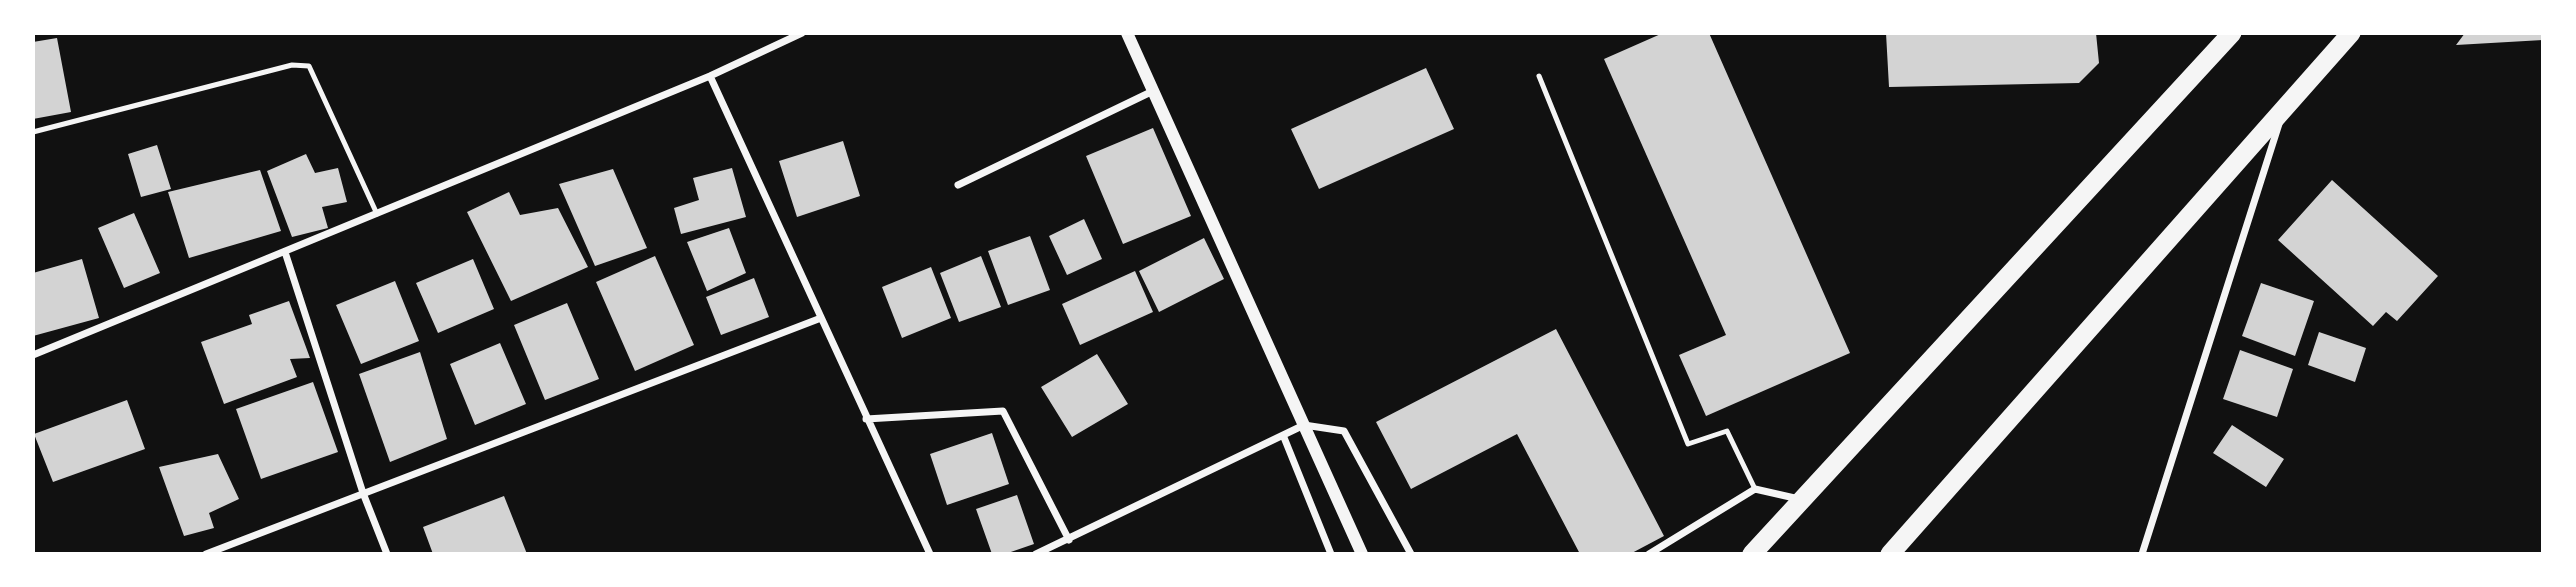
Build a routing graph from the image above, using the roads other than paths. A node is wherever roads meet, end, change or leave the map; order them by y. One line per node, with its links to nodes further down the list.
1 (802, 33): 5 (street)
2 (1127, 33): 7 (street)
3 (2232, 33): 20 (highway)
4 (2351, 33): 8 (highway)
5 (710, 76): 11 (street); 13 (street)
6 (1538, 76): 18 (lane)
7 (1153, 90): 10 (street); 16 (street)
8 (2282, 113): 31 (highway); 32 (street)
9 (33, 132): 11 (lane)
10 (958, 184)
11 (377, 214): 12 (street)
12 (285, 252): 14 (street); 19 (street)
13 (821, 318): 15 (street); 19 (street)
14 (33, 355)
15 (866, 419): 21 (street); 24 (street)
16 (1304, 425): 17 (street); 27 (street); 28 (street)
17 (1283, 435): 21 (street); 26 (street)
18 (1755, 489): 20 (street); 29 (street)
19 (363, 493): 22 (street); 23 (street)
20 (1800, 499): 30 (highway)
21 (1069, 540): 25 (street)
22 (206, 554)
23 (387, 554)
24 (930, 554)
25 (1036, 554)
26 (1331, 554)
27 (1362, 554)
28 (1411, 554)
29 (1649, 554)
30 (1752, 554)
31 (1890, 554)
32 (2142, 554)

